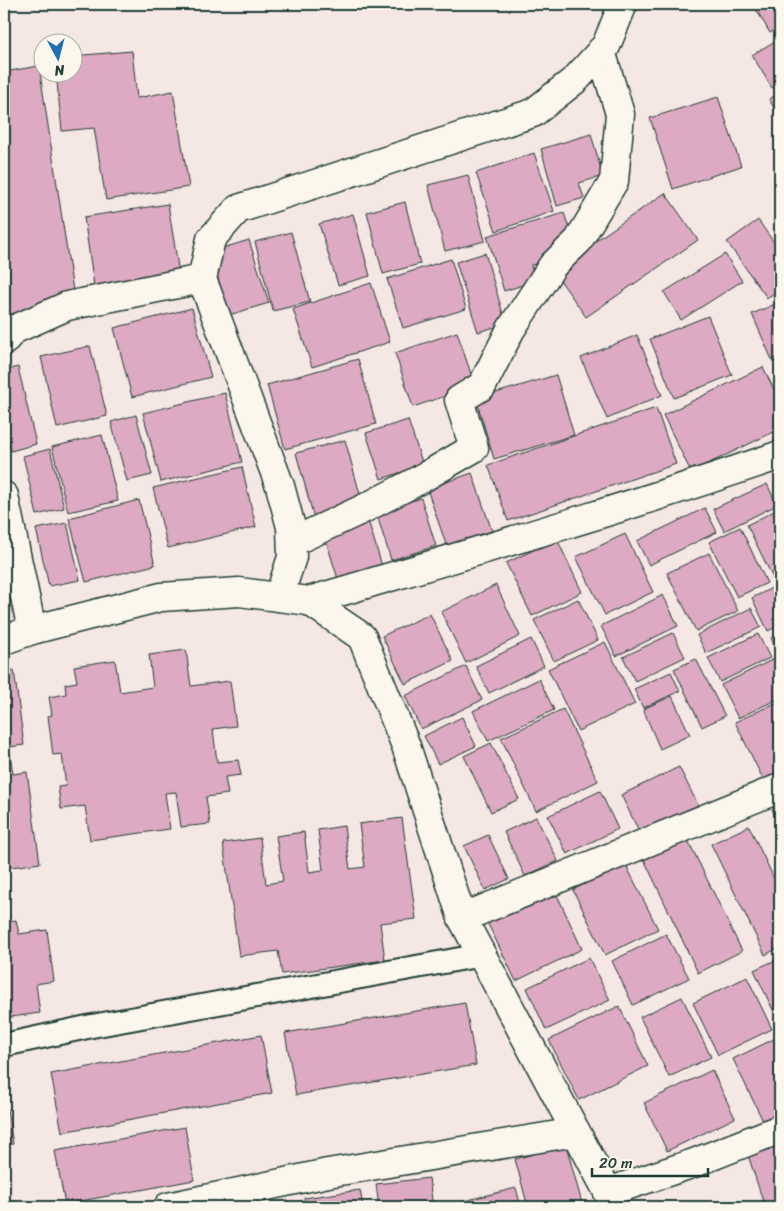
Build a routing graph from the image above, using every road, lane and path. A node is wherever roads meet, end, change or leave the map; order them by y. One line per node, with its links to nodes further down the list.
1 (623, 4): 2 (street)
2 (601, 51): 3 (street); 7 (street)
3 (202, 279): 4 (street); 7 (street)
4 (4, 340)
5 (780, 455): 9 (street)
6 (4, 496): 10 (street)
7 (292, 542): 8 (street)
8 (279, 597): 9 (street); 10 (street)
9 (310, 601): 13 (street)
10 (32, 630): 11 (street)
11 (4, 640)
12 (780, 788): 13 (street)
13 (462, 918): 14 (street)
14 (482, 955): 15 (lane); 17 (street)
15 (4, 1045)
16 (780, 1129): 18 (street)
17 (576, 1132): 18 (street); 19 (street)
18 (610, 1200)
19 (168, 1207)

